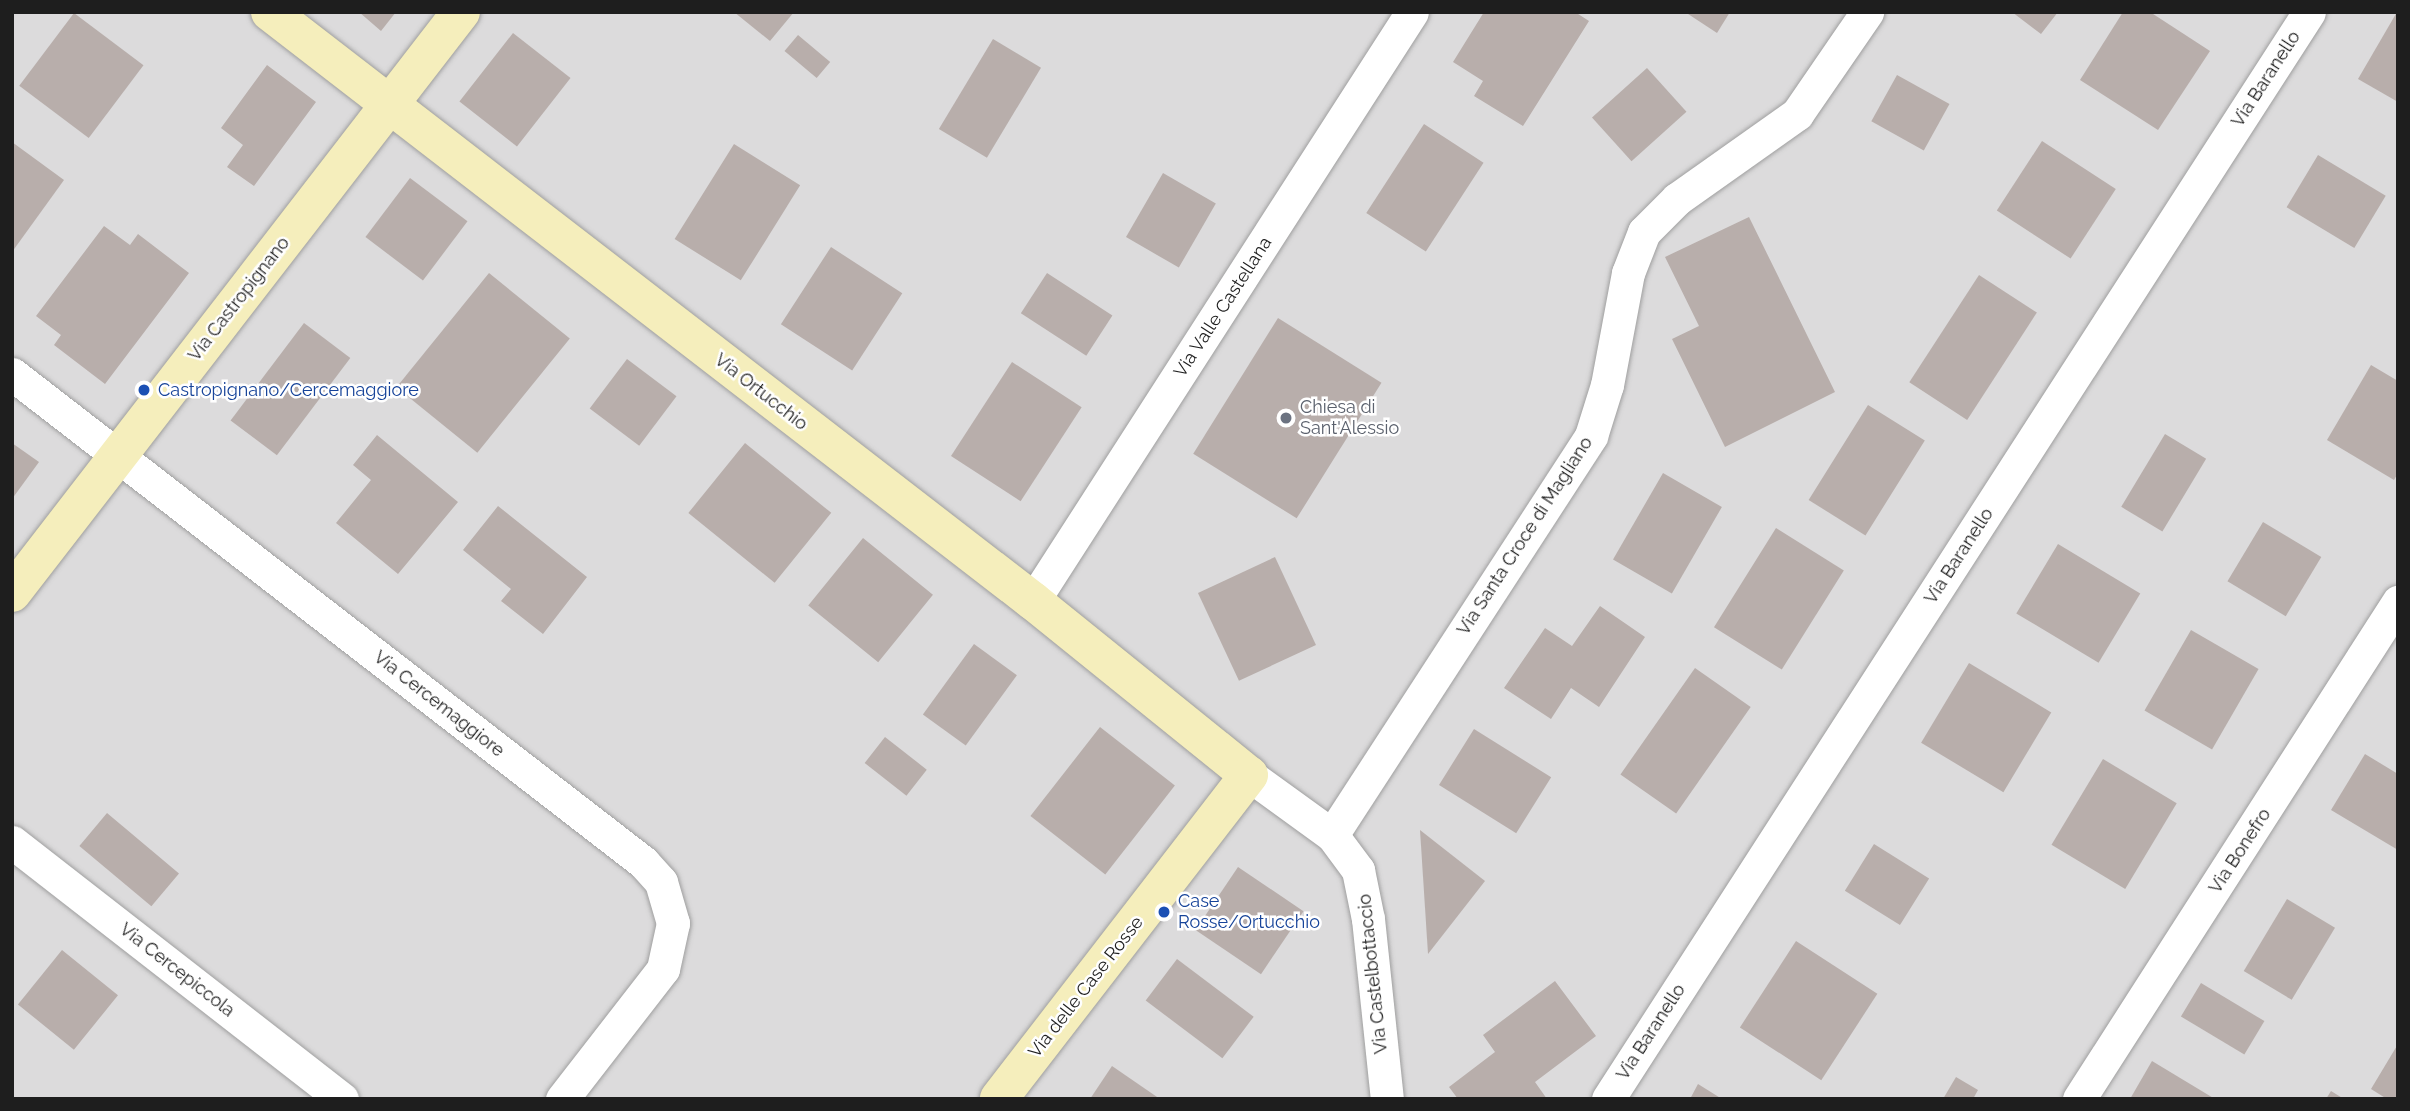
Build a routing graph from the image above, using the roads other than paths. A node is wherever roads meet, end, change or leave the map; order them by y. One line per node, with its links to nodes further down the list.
1 (270, 12): 6 (street, Via Ortucchio)
2 (461, 12): 6 (street, Via Castropignano)
3 (1412, 12): 10 (street, Via Valle Castellana)
4 (1867, 12): 13 (street, Via Santa Croce di Magliano)
5 (2309, 12): 19 (street, Via Baranello)
6 (390, 106): 8 (street, Via Castropignano); 10 (street, Via Ortucchio)
7 (12, 374): 8 (street, Via Cercemaggiore)
8 (118, 455): 9 (street, Via Castropignano); 16 (street, Via Cercemaggiore)
9 (12, 593)
10 (1033, 601): 12 (street, Via Ortucchio)
11 (2398, 602): 20 (street, Via Bonefro)
12 (1250, 775): 13 (street, Via Castelbottaccio); 17 (street, Via delle Case Rosse)
13 (1332, 835): 18 (street, Via Castelbottaccio)
14 (12, 842): 15 (street, Via Cercepiccola)
15 (342, 1099)
16 (562, 1099)
17 (999, 1099)
18 (1387, 1099)
19 (1608, 1099)
20 (2079, 1099)

